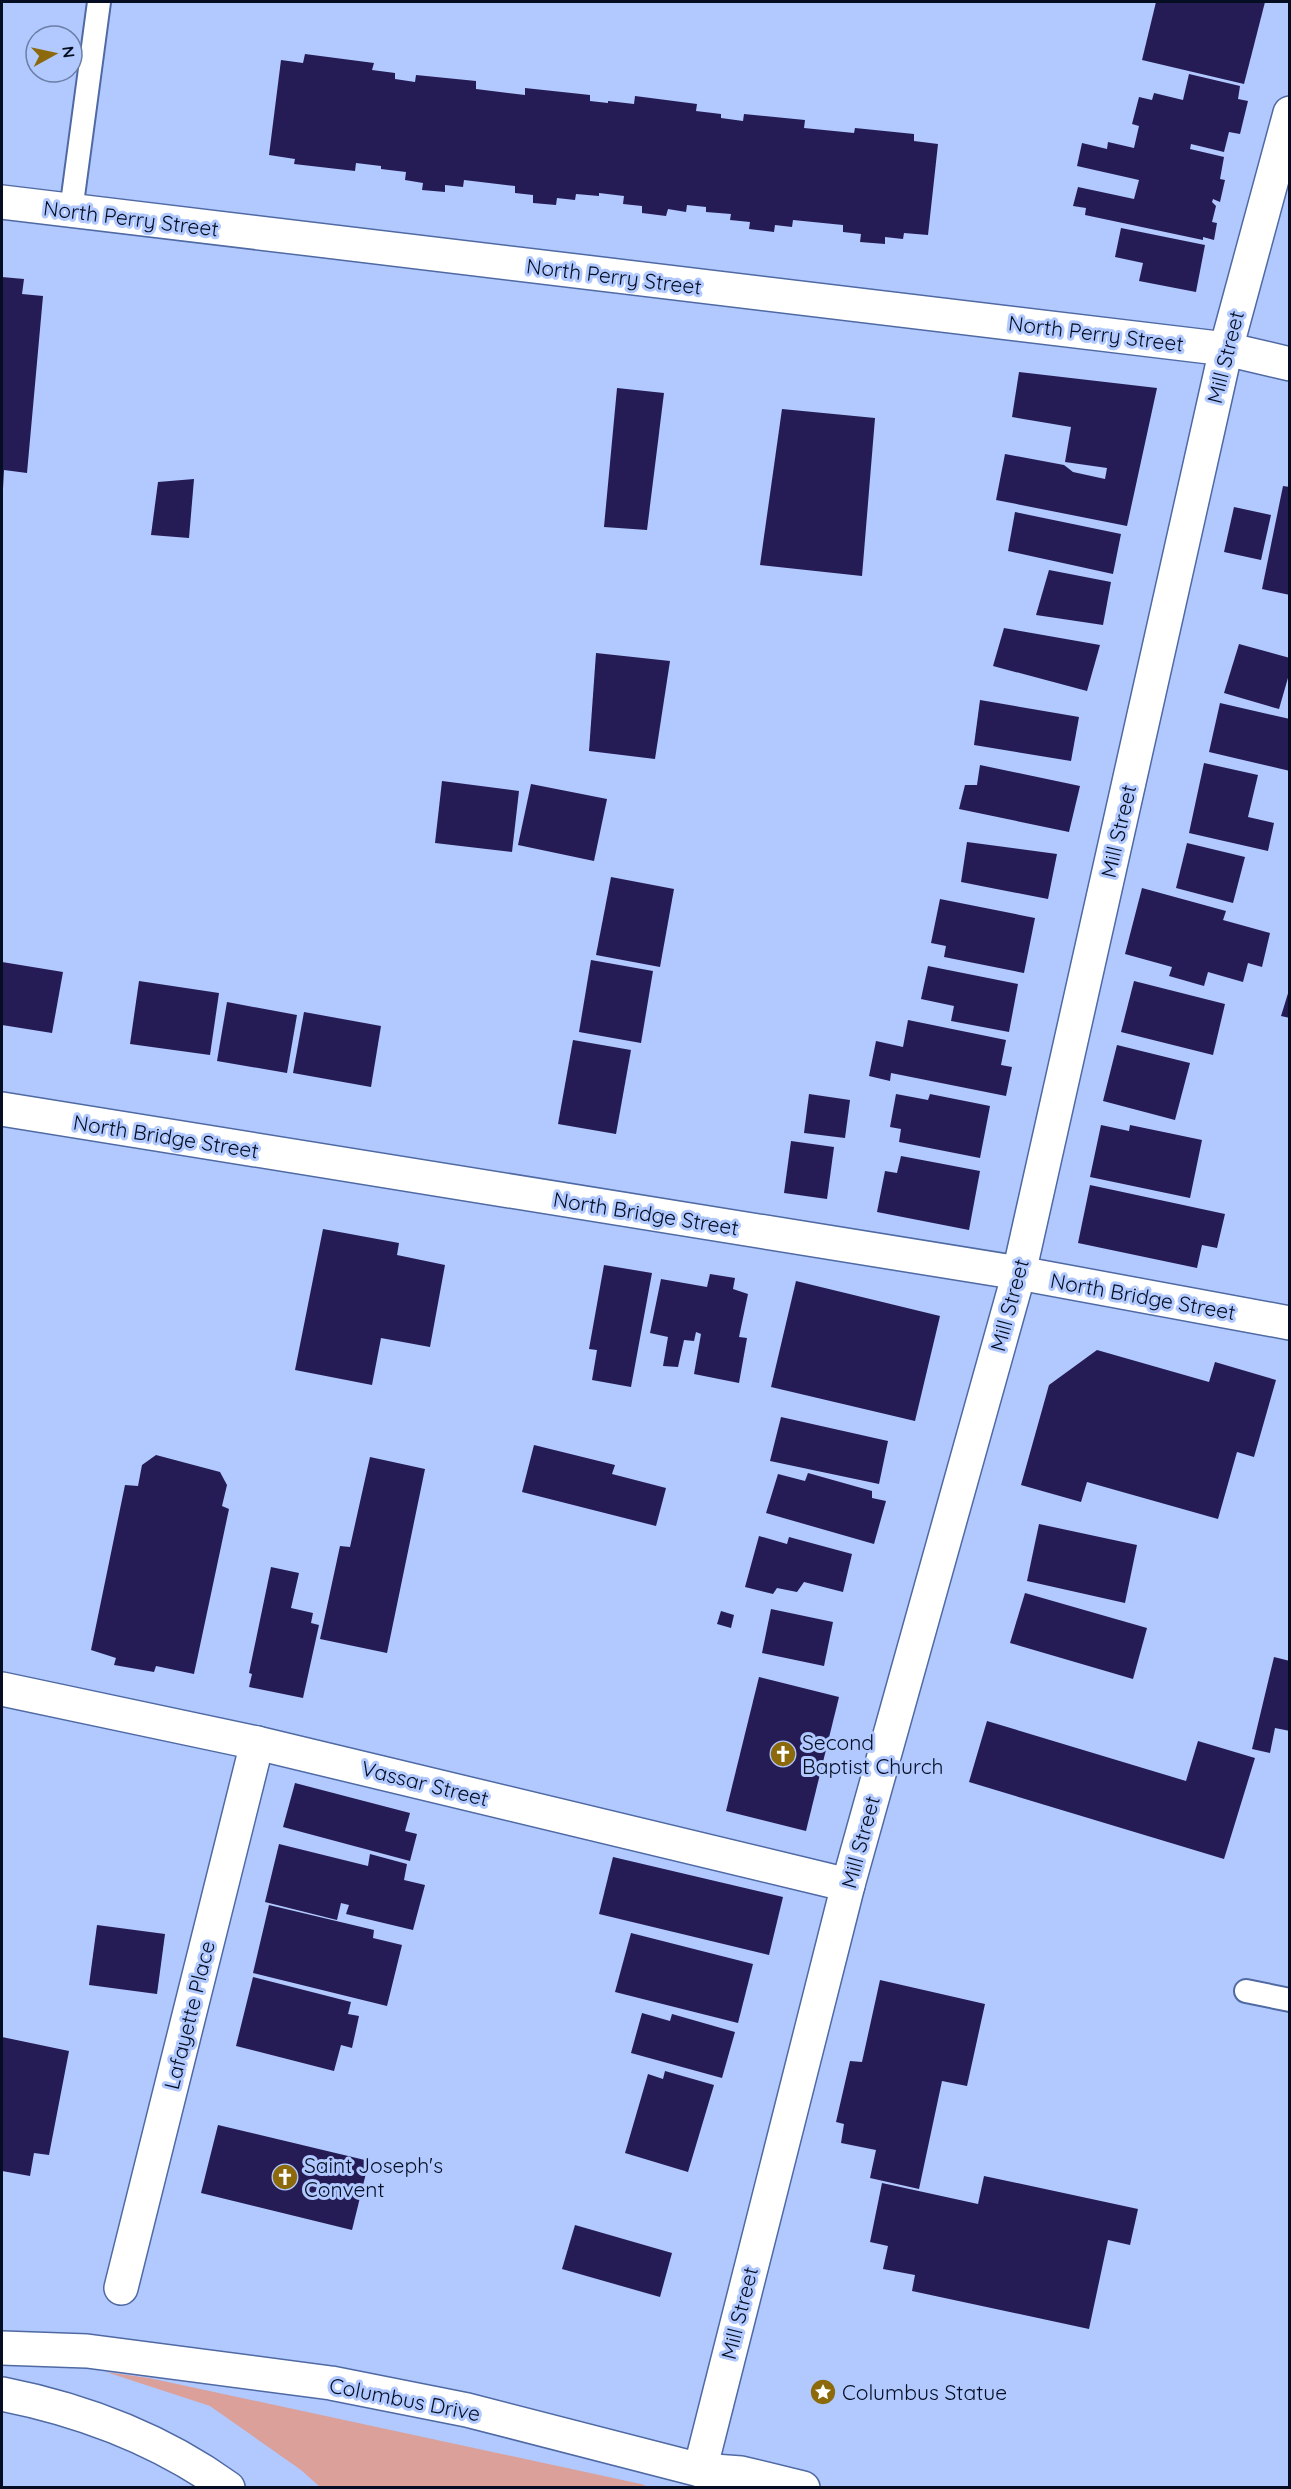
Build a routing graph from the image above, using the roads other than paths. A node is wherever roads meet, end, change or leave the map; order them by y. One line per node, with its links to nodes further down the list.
1 (99, 2): 4 (lane)
2 (1290, 113): 5 (main road, Mill Street)
3 (2, 202): 4 (main road, North Perry Street)
4 (71, 211): 5 (main road, North Perry Street)
5 (1226, 349): 6 (main road, North Perry Street); 8 (main road, Mill Street)
6 (1290, 364)
7 (2, 1109): 8 (main road, North Bridge Street)
8 (1019, 1274): 9 (main road, North Bridge Street); 12 (main road, Mill Street)
9 (1290, 1323)
10 (2, 1689): 11 (main road, Vassar Street)
11 (257, 1743): 12 (main road, Vassar Street); 15 (main road, Lafayette Place)
12 (848, 1885): 18 (main road, Mill Street)
13 (1246, 1991): 14 (lane)
14 (1290, 2000)
15 (121, 2288)
16 (2, 2348): 18 (main road, Columbus Drive)
17 (2, 2394): 19 (main road)
18 (696, 2479): 20 (main road, Columbus Drive)
19 (228, 2487)
20 (803, 2487)

